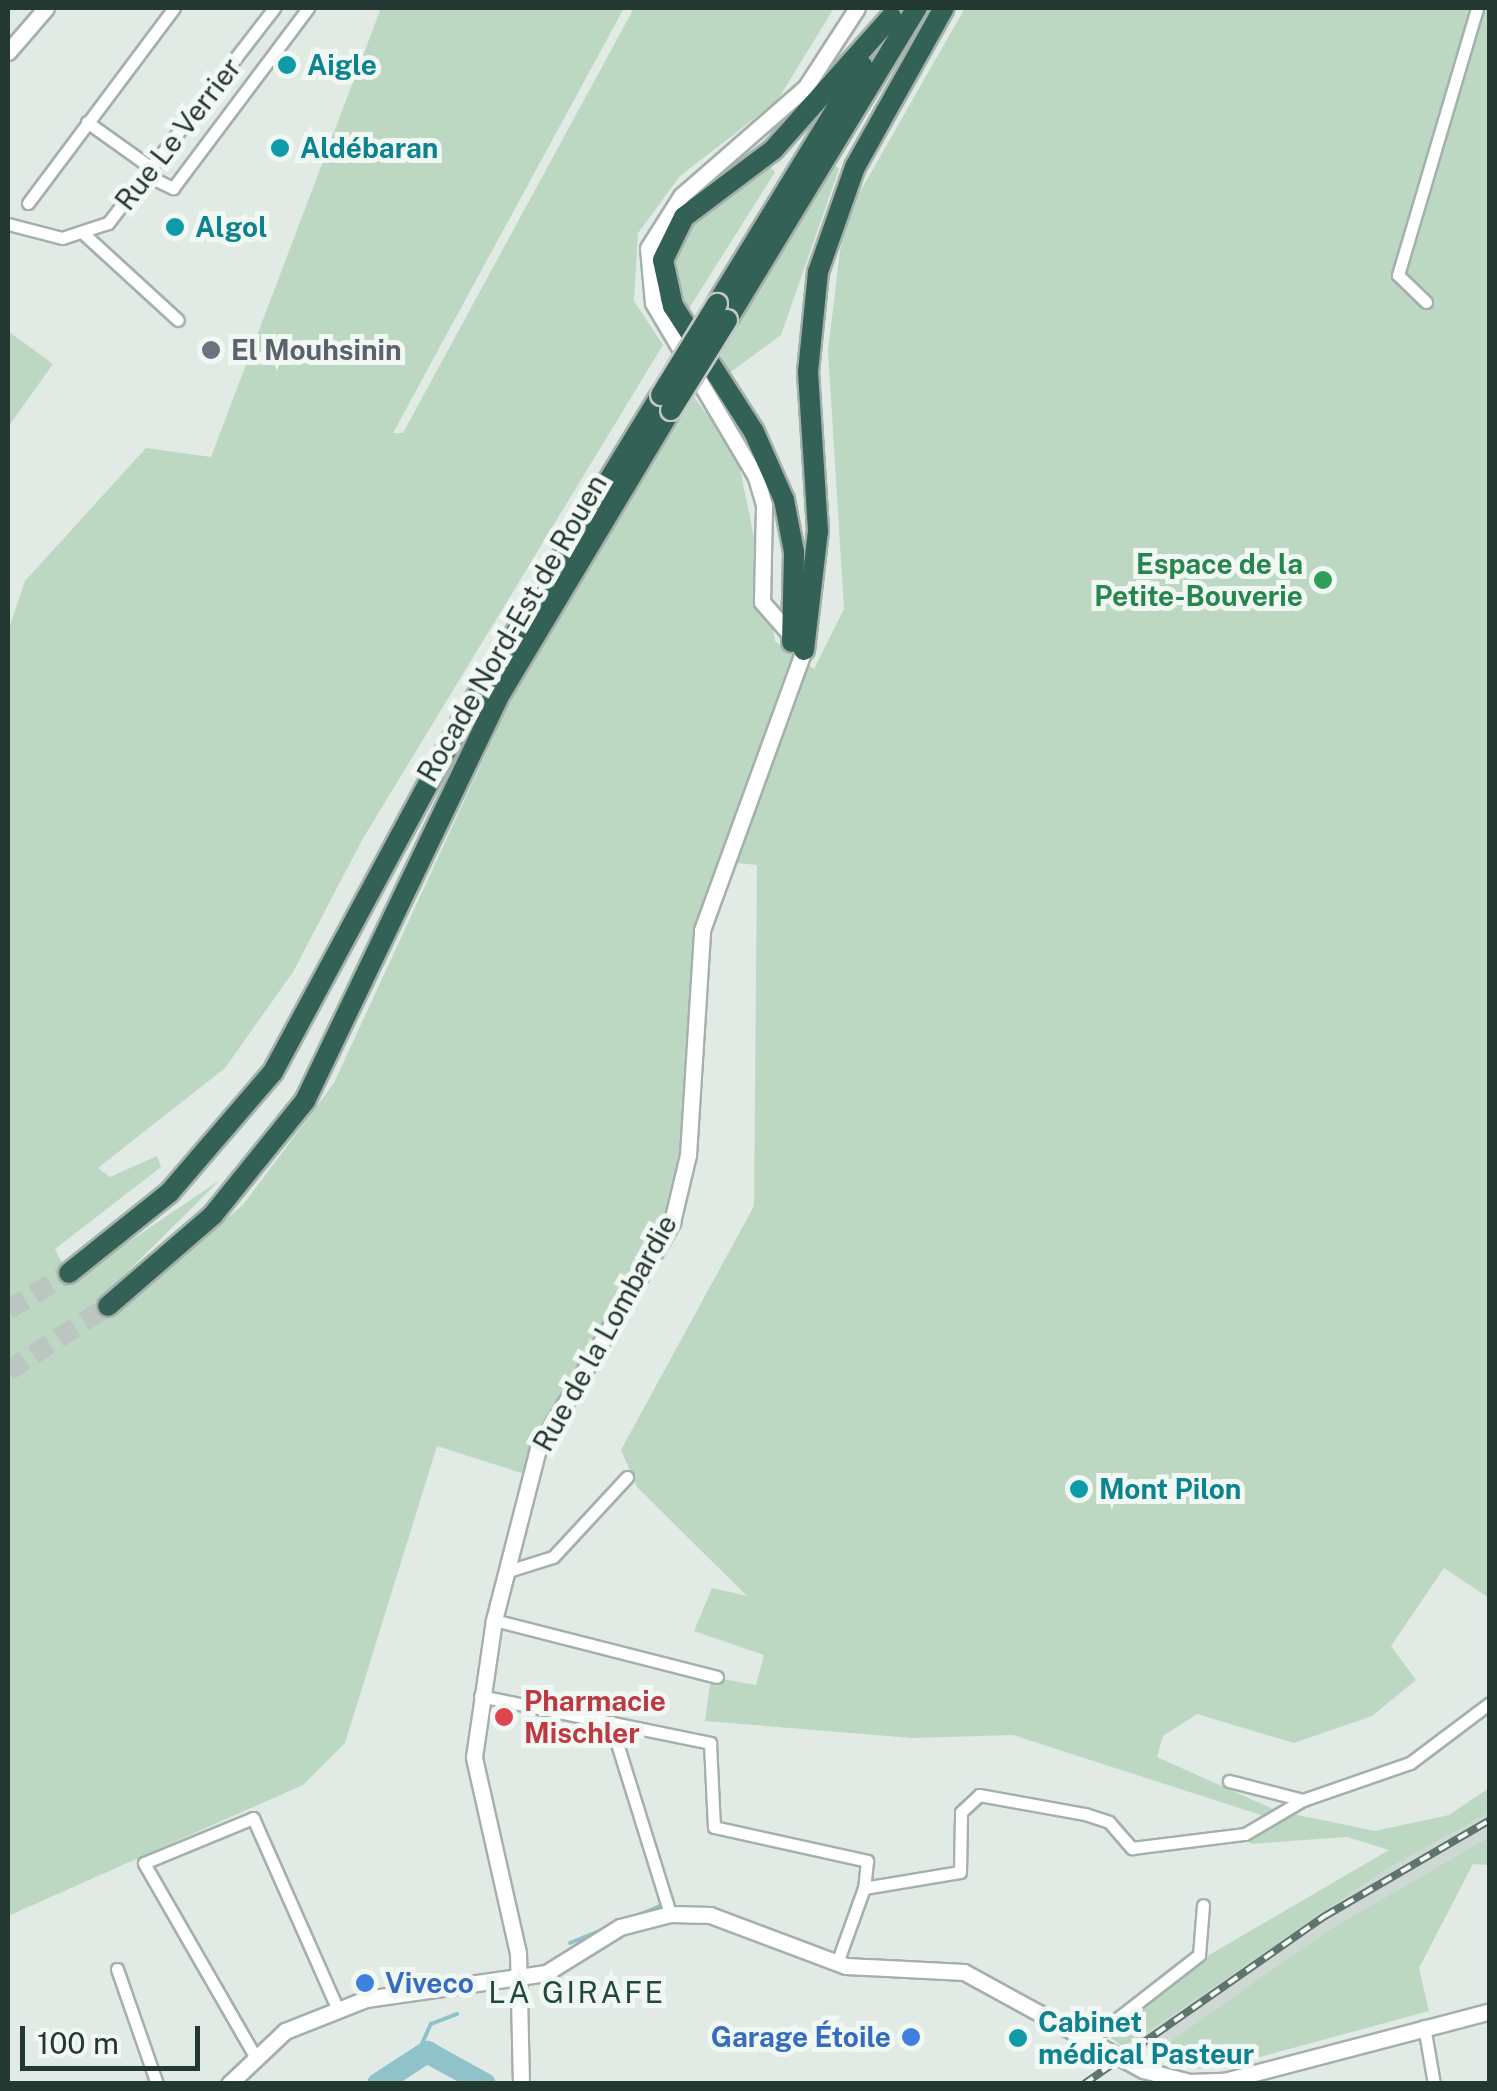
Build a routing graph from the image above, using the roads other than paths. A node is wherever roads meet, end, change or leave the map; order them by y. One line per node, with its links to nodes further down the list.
1 (46, 8): 10 (main road)
2 (174, 8): 11 (street)
3 (274, 8): 12 (street, Rue Le Verrier)
4 (308, 8): 12 (street)
5 (858, 8): 20 (main road)
6 (918, 8): 17 (highway, Rocade Nord-Est de Rouen)
7 (944, 8): 20 (highway)
8 (1477, 8): 16 (street)
9 (894, 12): 17 (highway, Rocade Nord-Est de Rouen); 20 (highway)
10 (8, 52)
11 (88, 122): 12 (street); 13 (street)
12 (150, 173): 15 (street, Rue Le Verrier)
13 (28, 202)
14 (8, 224): 15 (street)
15 (84, 234): 18 (street)
16 (1426, 302)
17 (722, 312): 19 (highway, Rocade Nord-Est de Rouen, bridge)
18 (178, 320)
19 (666, 403): 21 (highway, Rocade Nord-Est de Rouen); 22 (highway, Rocade Nord-Est de Rouen)
20 (798, 646): 24 (main road, Rue de la Lombardie)
21 (68, 1272)
22 (108, 1306)
23 (626, 1477): 24 (street)
24 (505, 1572): 25 (main road, Rue de la Lombardie)
25 (494, 1620): 26 (street); 27 (main road, Rue de la Lombardie)
26 (717, 1677)
27 (480, 1696): 29 (street); 37 (main road, Rue de la Lombardie)
28 (1490, 1703): 31 (street)
29 (611, 1724): 32 (street); 34 (street)
30 (1229, 1781): 31 (street)
31 (1303, 1800): 32 (street)
32 (864, 1888): 35 (street)
33 (1203, 1905): 41 (street)
34 (670, 1914): 35 (main road); 37 (main road)
35 (836, 1963): 41 (main road)
36 (116, 1969): 44 (street)
37 (517, 1972): 38 (main road); 46 (main road, Rue de la Lombardie)
38 (338, 2010): 42 (main road); 42 (street)
39 (1490, 2011): 40 (main road)
40 (1424, 2026): 43 (main road); 47 (street)
41 (1091, 2038): 43 (main road)
42 (256, 2058): 45 (main road)
43 (1189, 2083)
44 (157, 2084)
45 (229, 2084)
46 (521, 2084)
47 (1434, 2084)

